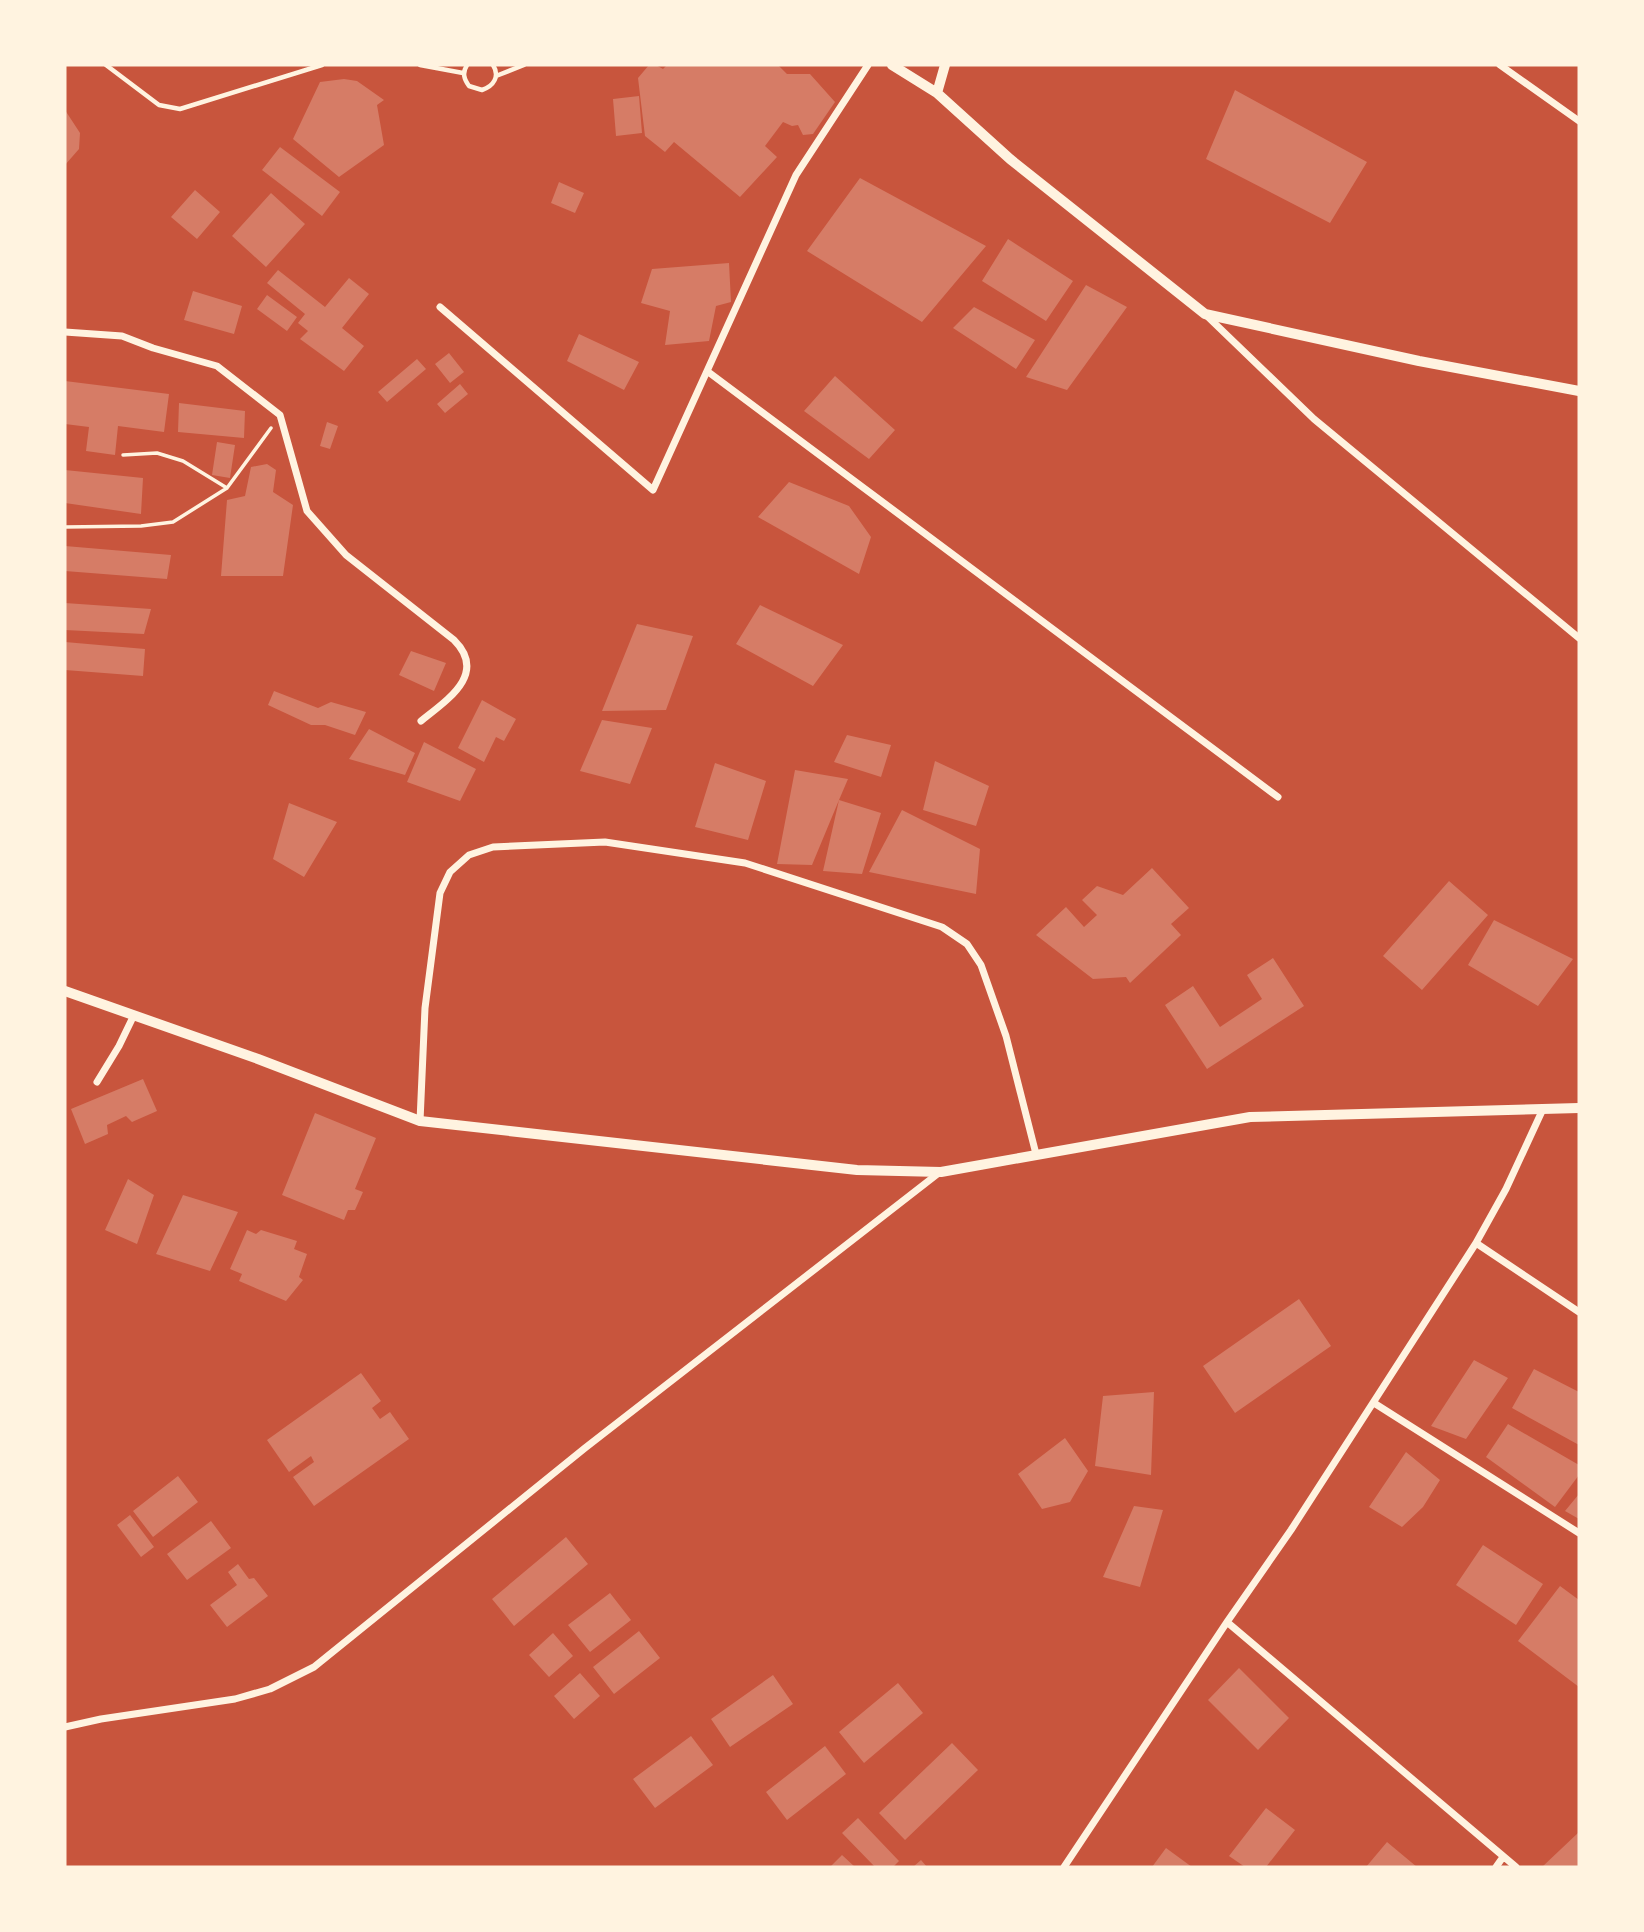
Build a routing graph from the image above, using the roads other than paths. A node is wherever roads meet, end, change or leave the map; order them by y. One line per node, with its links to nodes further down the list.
1 (106, 65): 2 (lane)
2 (322, 65)
3 (419, 65): 11 (lane)
4 (467, 65): 11 (lane)
5 (493, 65): 12 (lane)
6 (524, 65): 12 (lane)
7 (868, 65): 18 (street)
8 (892, 65): 13 (street)
9 (946, 65): 13 (street)
10 (1500, 65): 14 (street)
11 (463, 73): 12 (lane)
12 (496, 76)
13 (937, 93): 16 (street)
14 (1579, 121)
15 (440, 307): 18 (street)
16 (1205, 314): 19 (street); 20 (street)
17 (65, 332): 21 (street)
18 (707, 371): 22 (street)
19 (1579, 391)
20 (1579, 638)
21 (421, 721)
22 (1278, 797)
23 (65, 992): 24 (street)
24 (134, 1015): 25 (street); 28 (street)
25 (97, 1082)
26 (1579, 1108): 27 (street)
27 (1543, 1109): 29 (street); 31 (street)
28 (420, 1121): 29 (street); 30 (street)
29 (1036, 1154): 30 (street)
30 (941, 1172): 36 (street)
31 (1476, 1243): 32 (street); 33 (street)
32 (1579, 1312)
33 (1374, 1403): 34 (street); 35 (street)
34 (1579, 1533)
35 (1227, 1622): 37 (street); 38 (street)
36 (65, 1727)
37 (1503, 1857): 39 (street); 40 (street)
38 (1064, 1867)
39 (1496, 1867)
40 (1516, 1867)

